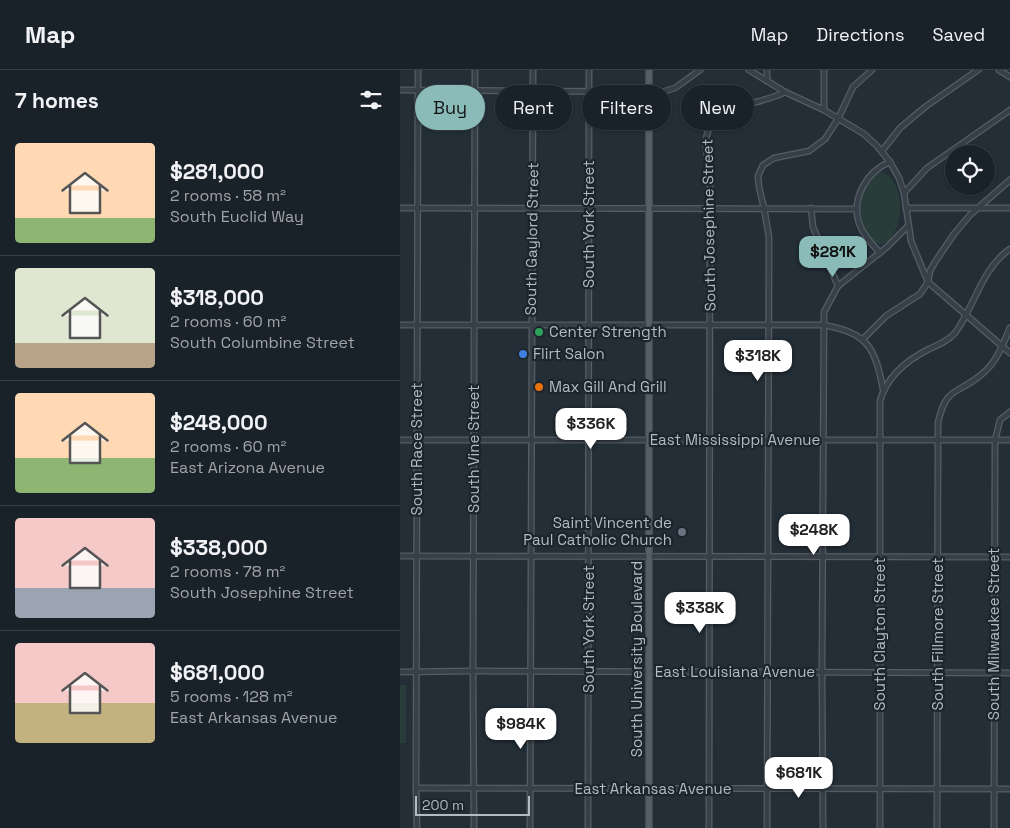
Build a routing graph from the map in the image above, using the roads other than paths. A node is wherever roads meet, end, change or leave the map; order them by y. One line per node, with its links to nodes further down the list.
1 (418, 70): 15 (street, South Race Street)
2 (475, 70): 16 (street, South Vine Street)
3 (532, 70): 17 (street, South Gaylord Street)
4 (589, 70): 18 (street, South York Street)
5 (649, 70): 19 (main road, South University Boulevard)
6 (700, 70): 21 (street)
7 (749, 70): 14 (street)
8 (767, 70): 14 (street)
9 (824, 70): 24 (street)
10 (872, 70): 26 (street)
11 (978, 70): 32 (street)
12 (999, 70): 13 (street)
13 (1010, 77)
14 (767, 81): 23 (street)
15 (418, 85)
16 (475, 85)
17 (533, 85)
18 (589, 85)
19 (650, 85)
20 (400, 90): 22 (street)
21 (671, 90)
22 (415, 91)
23 (785, 92): 24 (street); 42 (street, South Josephine Street)
24 (824, 110): 26 (street)
25 (1010, 110): 35 (street)
26 (838, 119): 32 (street); 43 (street)
27 (418, 130): 38 (street, South Race Street)
28 (475, 130): 36 (street, South Vine Street)
29 (533, 130): 39 (street, South Gaylord Street)
30 (589, 130): 40 (street, South York Street)
31 (650, 130): 41 (main road, South University Boulevard)
32 (882, 151): 33 (street)
33 (890, 162): 35 (street); 48 (street)
34 (1010, 180): 46 (street)
35 (904, 192): 45 (street)
36 (475, 207): 38 (street); 39 (street); 58 (street, South Vine Street)
37 (400, 208): 38 (street)
38 (418, 208): 57 (street, South Race Street)
39 (533, 208): 40 (street); 59 (street, South Gaylord Street)
40 (589, 208): 41 (street); 60 (street, South York Street)
41 (650, 208): 42 (street); 61 (main road, South University Boulevard)
42 (710, 208): 43 (street); 62 (street, South Josephine Street)
43 (764, 208): 44 (street); 55 (street)
44 (811, 208): 48 (street); 53 (street)
45 (906, 208): 46 (street); 49 (street)
46 (979, 208): 47 (street); 52 (street)
47 (1010, 208)
48 (857, 209): 51 (street)
49 (908, 226): 51 (street); 52 (street)
50 (1010, 250): 54 (street)
51 (880, 253): 53 (street)
52 (928, 282): 54 (street); 65 (street)
53 (838, 286): 63 (street)
54 (966, 315): 66 (street); 68 (street)
55 (768, 324): 62 (street); 63 (street); 76 (street)
56 (400, 325): 57 (street)
57 (418, 325): 58 (street); 71 (street, South Race Street)
58 (475, 325): 59 (street); 72 (street, South Vine Street)
59 (531, 325): 60 (street); 82 (street, South Gaylord Street)
60 (589, 325): 61 (street); 73 (street, South York Street)
61 (650, 325): 62 (street); 74 (main road, South University Boulevard)
62 (710, 325): 75 (street, South Josephine Street)
63 (823, 325): 65 (street); 77 (street)
64 (1010, 328): 66 (street, South Fillmore Street)
65 (863, 339): 68 (street)
66 (1002, 346): 67 (street); 79 (street, South Fillmore Street)
67 (1010, 353)
68 (884, 388): 78 (street, South Clayton Street)
69 (1010, 412): 80 (street)
70 (400, 440): 71 (street, East Mississippi Avenue)
71 (417, 440): 72 (street, East Mississippi Avenue); 84 (street, South Race Street)
72 (474, 440): 82 (street, East Mississippi Avenue); 85 (street, South Vine Street)
73 (589, 440): 74 (street, East Mississippi Avenue); 82 (street, East Mississippi Avenue); 87 (street, South York Street)
74 (650, 440): 75 (street, East Mississippi Avenue); 88 (main road, South University Boulevard)
75 (710, 440): 76 (street, East Mississippi Avenue); 89 (street, South Josephine Street)
76 (767, 440): 77 (street, East Mississippi Avenue); 90 (street)
77 (823, 440): 78 (street, East Mississippi Avenue); 92 (street)
78 (880, 440): 79 (street, East Mississippi Avenue); 91 (street, South Clayton Street)
79 (939, 440): 80 (street, East Mississippi Avenue); 93 (street, South Fillmore Street)
80 (995, 440): 81 (street, East Mississippi Avenue); 94 (street, South Milwaukee Street)
81 (1010, 440)
82 (531, 441): 86 (street, South Gaylord Street)
83 (400, 556): 84 (street)
84 (418, 556): 85 (street); 98 (street, South Race Street)
85 (474, 556): 86 (street); 96 (street, South Vine Street)
86 (531, 556): 87 (street); 99 (street, South Gaylord Street)
87 (589, 556): 88 (street); 100 (street, South York Street)
88 (650, 556): 89 (street); 101 (main road, South University Boulevard)
89 (710, 556): 90 (street); 102 (street, South Josephine Street)
90 (767, 556): 92 (street); 103 (street)
91 (881, 556): 92 (street); 93 (street); 105 (street, South Clayton Street)
92 (824, 557): 104 (street)
93 (938, 557): 94 (street); 106 (street, South Fillmore Street)
94 (995, 557): 95 (street); 107 (street, South Milwaukee Street)
95 (1010, 557)
96 (473, 671): 98 (street, East Louisiana Avenue); 99 (street, East Louisiana Avenue); 110 (street, South Vine Street)
97 (400, 672): 98 (street, East Louisiana Avenue)
98 (416, 672): 109 (street, South Race Street)
99 (531, 672): 100 (street, East Louisiana Avenue); 115 (street, South Gaylord Street)
100 (588, 672): 101 (street, East Louisiana Avenue); 119 (street, South York Street)
101 (649, 672): 102 (street, East Louisiana Avenue); 111 (main road, South University Boulevard)
102 (710, 672): 103 (street, East Louisiana Avenue); 112 (street, South Josephine Street)
103 (768, 672): 104 (street, East Louisiana Avenue); 116 (street)
104 (822, 672): 105 (street, East Louisiana Avenue); 120 (street)
105 (880, 672): 106 (street, East Louisiana Avenue); 117 (street, South Clayton Street)
106 (938, 673): 107 (street, East Louisiana Avenue); 118 (street, South Fillmore Street)
107 (994, 673): 108 (street, East Louisiana Avenue); 113 (street, South Milwaukee Street)
108 (1010, 673)
109 (416, 788): 110 (street, East Arkansas Avenue); 121 (street, South Race Street)
110 (474, 788): 115 (street, East Arkansas Avenue); 122 (street, South Vine Street)
111 (649, 788): 112 (street, East Arkansas Avenue); 119 (street, East Arkansas Avenue); 125 (main road, South University Boulevard)
112 (709, 788): 116 (street, East Arkansas Avenue); 126 (street, South Josephine Street)
113 (994, 788): 114 (street, East Arkansas Avenue); 118 (street, East Arkansas Avenue); 131 (street, South Milwaukee Street)
114 (1010, 788)
115 (530, 789): 119 (street, East Arkansas Avenue); 123 (street, South Gaylord Street)
116 (767, 789): 120 (street, East Arkansas Avenue); 127 (street)
117 (880, 789): 118 (street, East Arkansas Avenue); 120 (street, East Arkansas Avenue); 129 (street, South Clayton Street)
118 (937, 789): 130 (street, South Fillmore Street)
119 (588, 790): 124 (street, South York Street)
120 (823, 790): 128 (street)
121 (417, 828)
122 (474, 828)
123 (530, 828)
124 (588, 828)
125 (649, 828)
126 (709, 828)
127 (767, 828)
128 (823, 828)
129 (880, 828)
130 (937, 828)
131 (994, 828)

